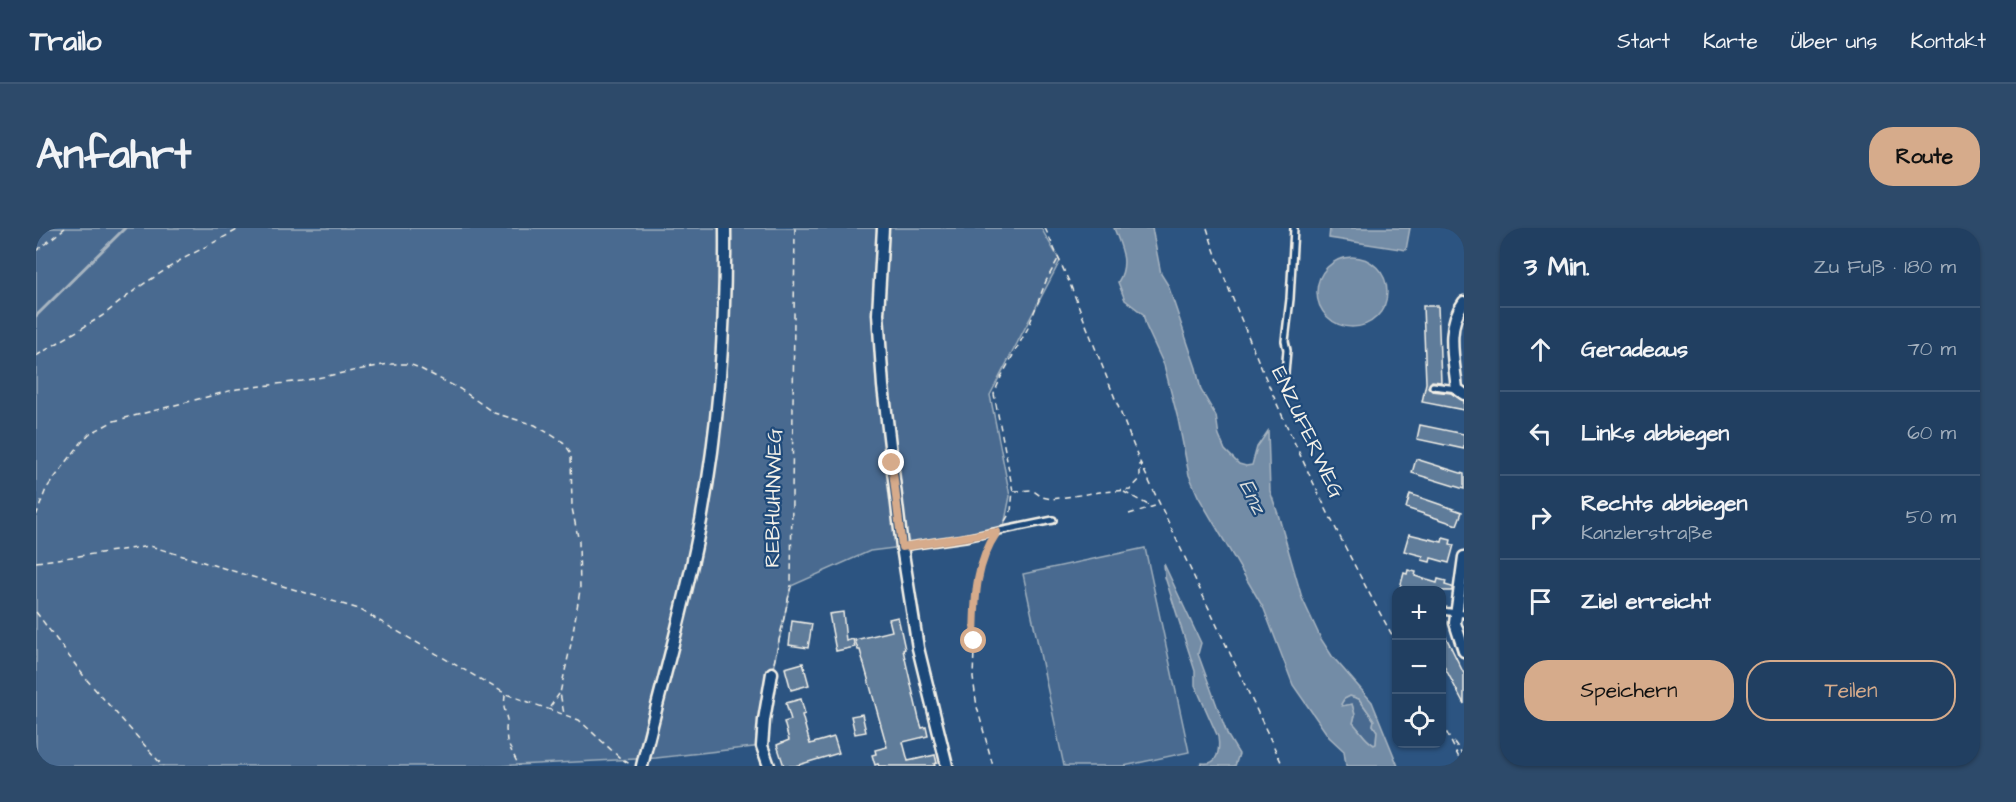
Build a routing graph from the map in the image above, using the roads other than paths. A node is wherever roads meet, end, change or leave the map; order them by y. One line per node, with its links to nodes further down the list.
1 (724, 228): 14 (street)
2 (883, 228): 9 (street)
3 (1294, 228): 5 (lane)
4 (1464, 302): 7 (street)
5 (1285, 373)
6 (1433, 386): 7 (lane)
7 (1460, 391)
8 (1053, 520): 9 (lane)
9 (902, 547): 16 (street)
10 (1464, 557): 11 (street)
11 (1460, 614): 12 (street)
12 (1464, 651)
13 (772, 673): 15 (street)
14 (642, 766)
15 (769, 766)
16 (947, 766)

